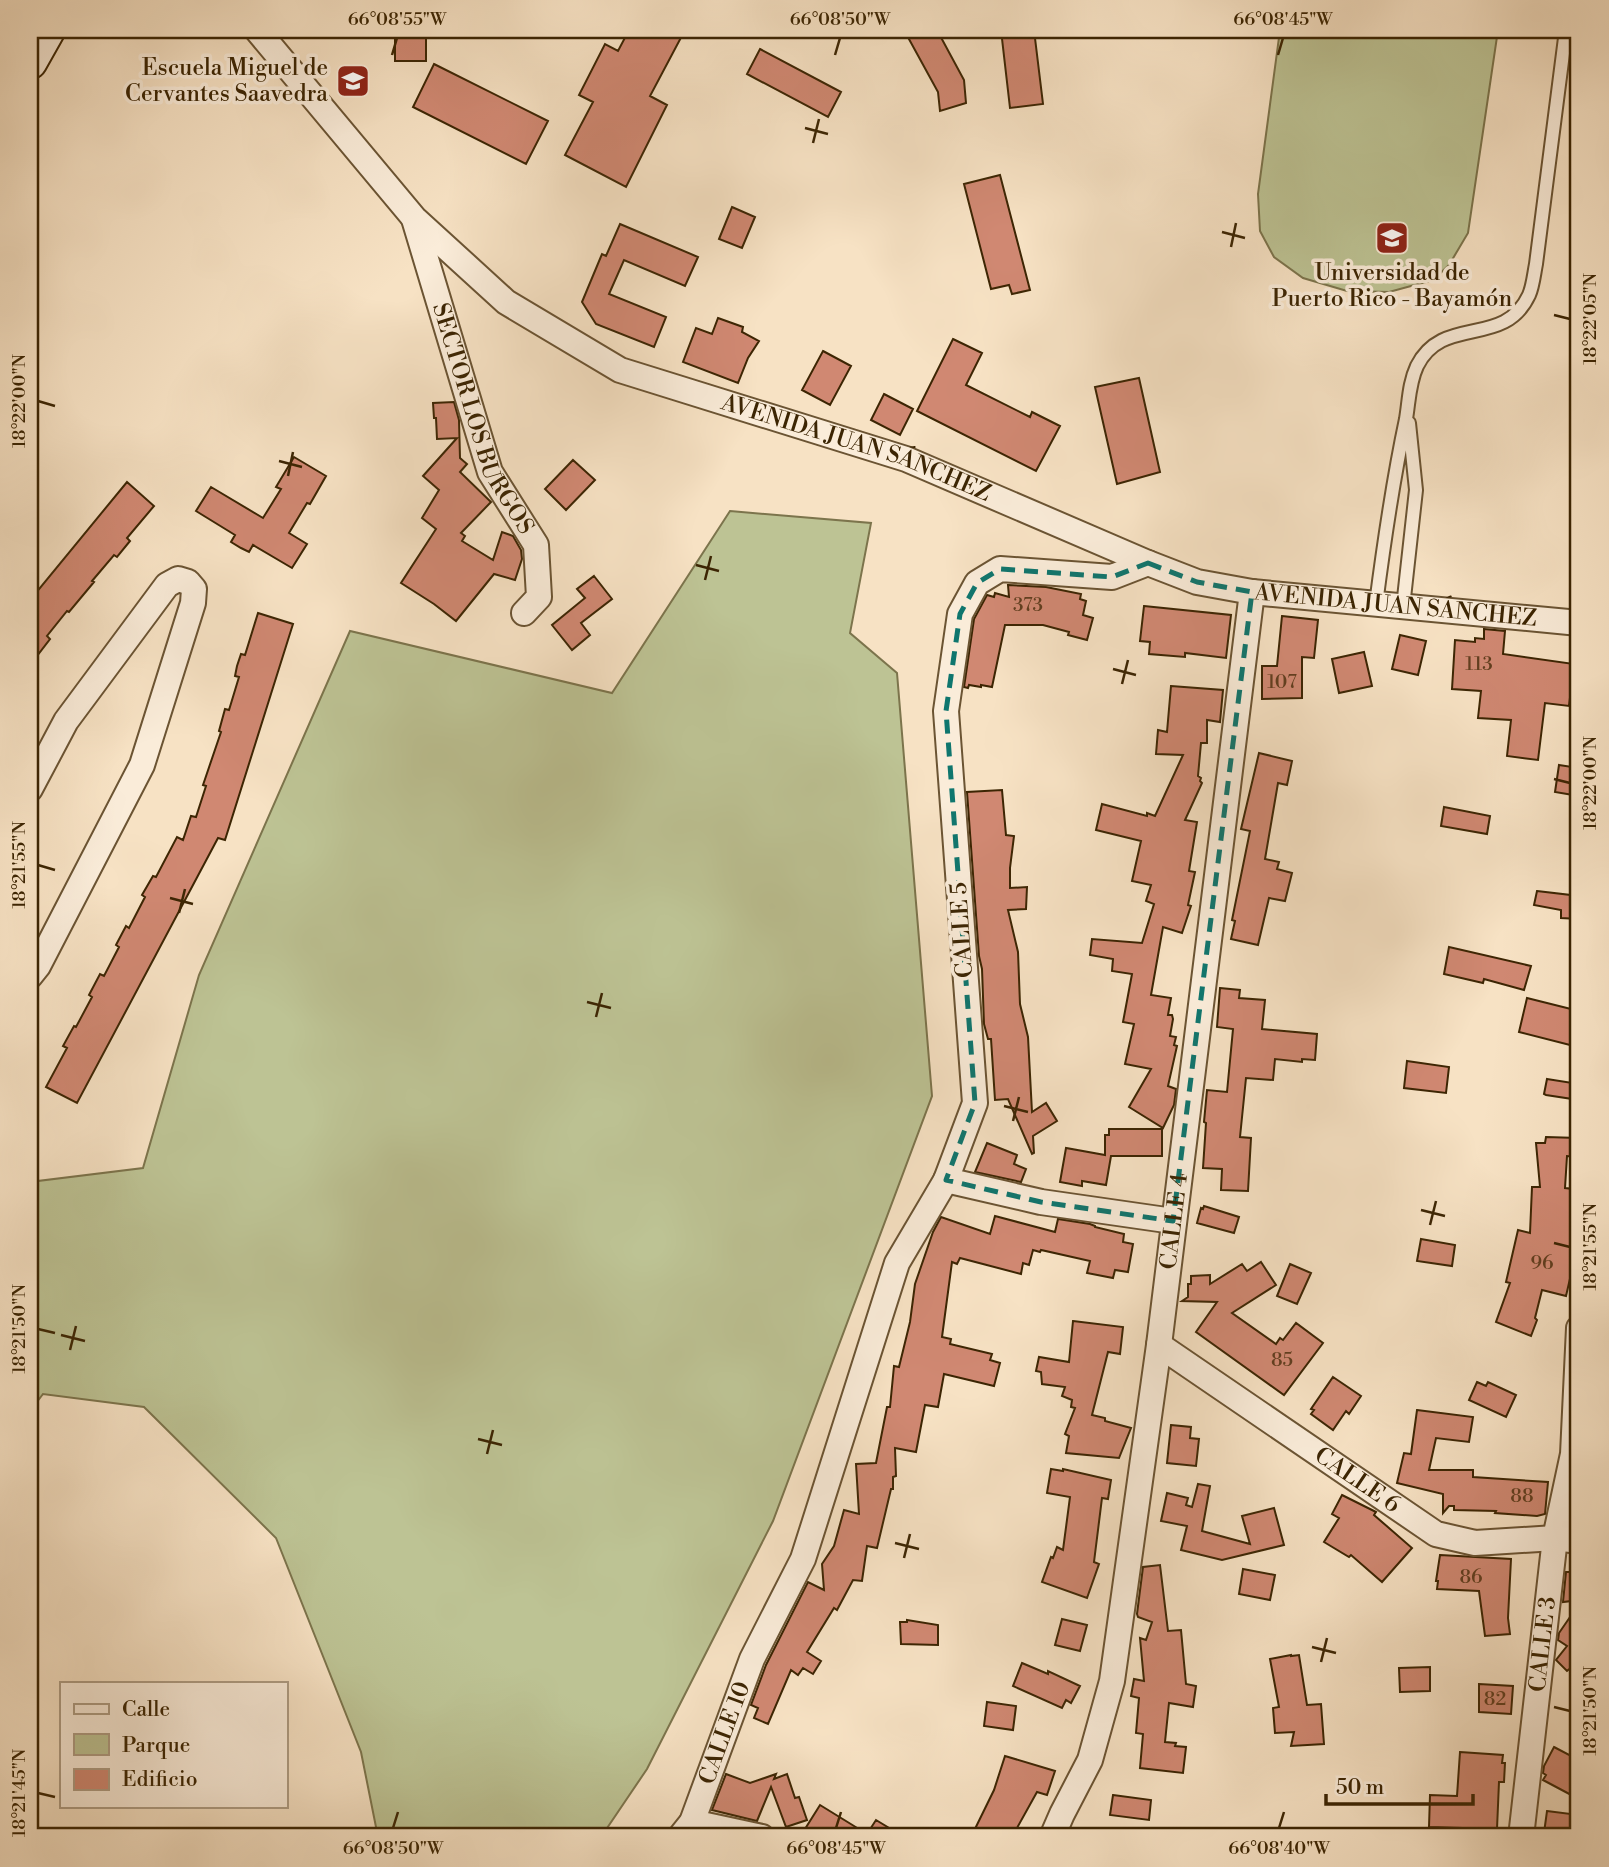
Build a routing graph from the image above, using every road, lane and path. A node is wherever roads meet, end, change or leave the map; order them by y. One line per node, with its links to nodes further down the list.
1 (48, 30): 4 (main road)
2 (257, 30): 5 (street, AVENIDA JUAN SÁNCHEZ)
3 (1566, 30): 6 (lane)
4 (30, 62)
5 (414, 218): 7 (street, AVENIDA JUAN SÁNCHEZ); 12 (street, SECTOR LOS BURGOS)
6 (1408, 409): 9 (lane); 10 (lane)
7 (1148, 563): 8 (street, AVENIDA JUAN SÁNCHEZ); 17 (street, CALLE 5)
8 (1252, 593): 9 (street, AVENIDA JUAN SÁNCHEZ); 18 (street, CALLE 4)
9 (1376, 604): 10 (street, AVENIDA JUAN SÁNCHEZ)
10 (1403, 607): 13 (street, AVENIDA JUAN SÁNCHEZ)
11 (149, 610): 14 (street); 14 (street); 15 (street)
12 (524, 613)
13 (1579, 623)
14 (185, 628): 16 (street)
15 (30, 789)
16 (32, 968)
17 (946, 1180): 18 (street); 21 (street, CALLE 5)
18 (1173, 1221): 20 (street, CALLE 4)
19 (1579, 1328): 22 (street, CALLE 3)
20 (1159, 1345): 22 (street, CALLE 6); 25 (street, CALLE 4)
21 (843, 1433): 23 (street, CALLE 10)
22 (1567, 1539): 26 (street, CALLE 3)
23 (686, 1830): 24 (street)
24 (762, 1837)
25 (1052, 1837)
26 (1521, 1837)

